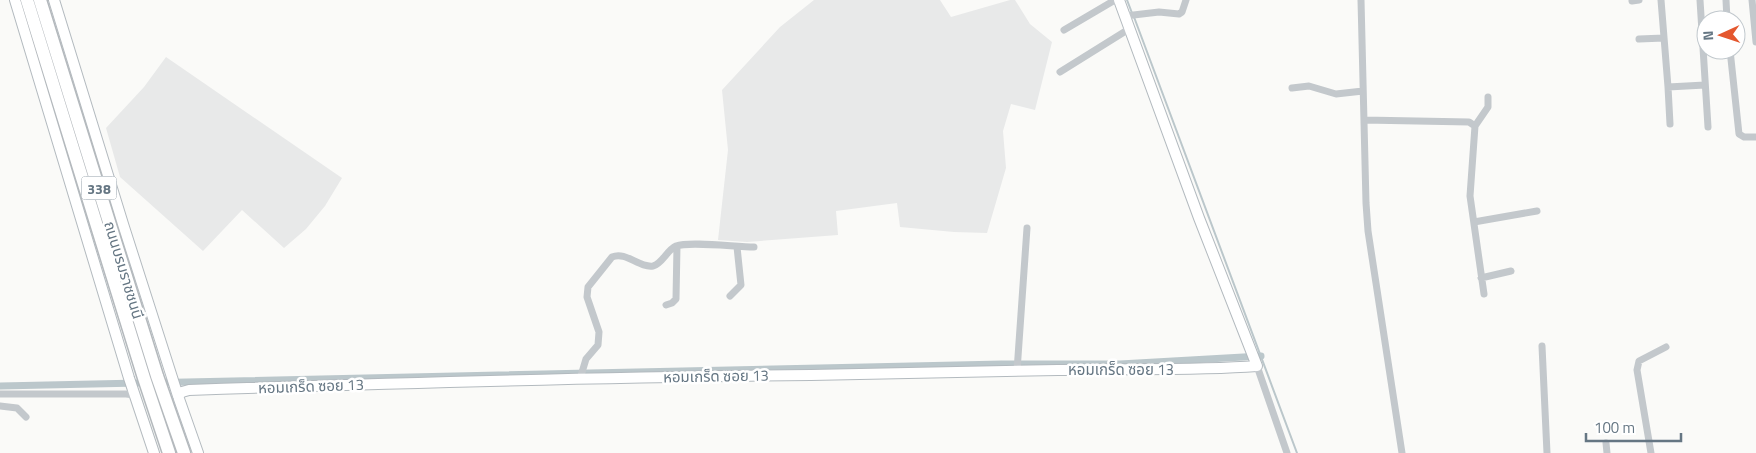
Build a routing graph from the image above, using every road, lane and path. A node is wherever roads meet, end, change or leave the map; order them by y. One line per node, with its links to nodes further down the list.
1 (15, 0): 48 (street)
2 (27, 0): 55 (highway, ถนนบรมราชชนนี / 338)
3 (40, 0): 56 (highway, ถนนบรมราชชนนี / 338)
4 (54, 0): 49 (street)
5 (1115, 0): 16 (street)
6 (1119, 0): 14 (street)
7 (1186, 0): 14 (street)
8 (1362, 0): 25 (street)
9 (1639, 0): 13 (street)
10 (1661, 0): 17 (street)
11 (1700, 0): 22 (street)
12 (1752, 0): 19 (street)
13 (1632, 1)
14 (1130, 15): 15 (street)
15 (1129, 29): 21 (street); 45 (street)
16 (1064, 30)
17 (1664, 38): 18 (street); 23 (street)
18 (1639, 39)
19 (1756, 42)
20 (1731, 60): 31 (street)
21 (1060, 72)
22 (1705, 85): 23 (street); 30 (street)
23 (1668, 87): 28 (street)
24 (1292, 88): 25 (street)
25 (1363, 91): 27 (street)
26 (1488, 97): 29 (street)
27 (1364, 120): 29 (street); 59 (street)
28 (1670, 124)
29 (1475, 126): 33 (street)
30 (1708, 127)
31 (1756, 137)
32 (1537, 211): 33 (street)
33 (1474, 222): 39 (street)
34 (1027, 228): 46 (street)
35 (677, 246): 37 (street); 42 (street); 47 (street)
36 (754, 246): 37 (street)
37 (737, 247): 41 (street)
38 (1511, 271): 39 (street)
39 (1481, 278): 40 (street)
40 (1484, 294)
41 (730, 296)
42 (666, 305)
43 (1542, 346): 60 (street)
44 (1666, 347): 62 (street)
45 (1254, 359): 46 (street, หอมเกร็ด ซอย 13); 58 (street)
46 (1017, 366): 47 (street, หอมเกร็ด ซอย 13)
47 (581, 374): 49 (street, หอมเกร็ด ซอย 13)
48 (134, 392): 50 (street); 54 (street)
49 (176, 392): 57 (street)
50 (0, 394)
51 (0, 406): 52 (street)
52 (26, 417)
53 (1606, 442): 61 (street)
54 (154, 453)
55 (169, 453)
56 (184, 453)
57 (198, 453)
58 (1287, 453)
59 (1402, 453)
60 (1547, 453)
61 (1607, 453)
62 (1651, 453)

